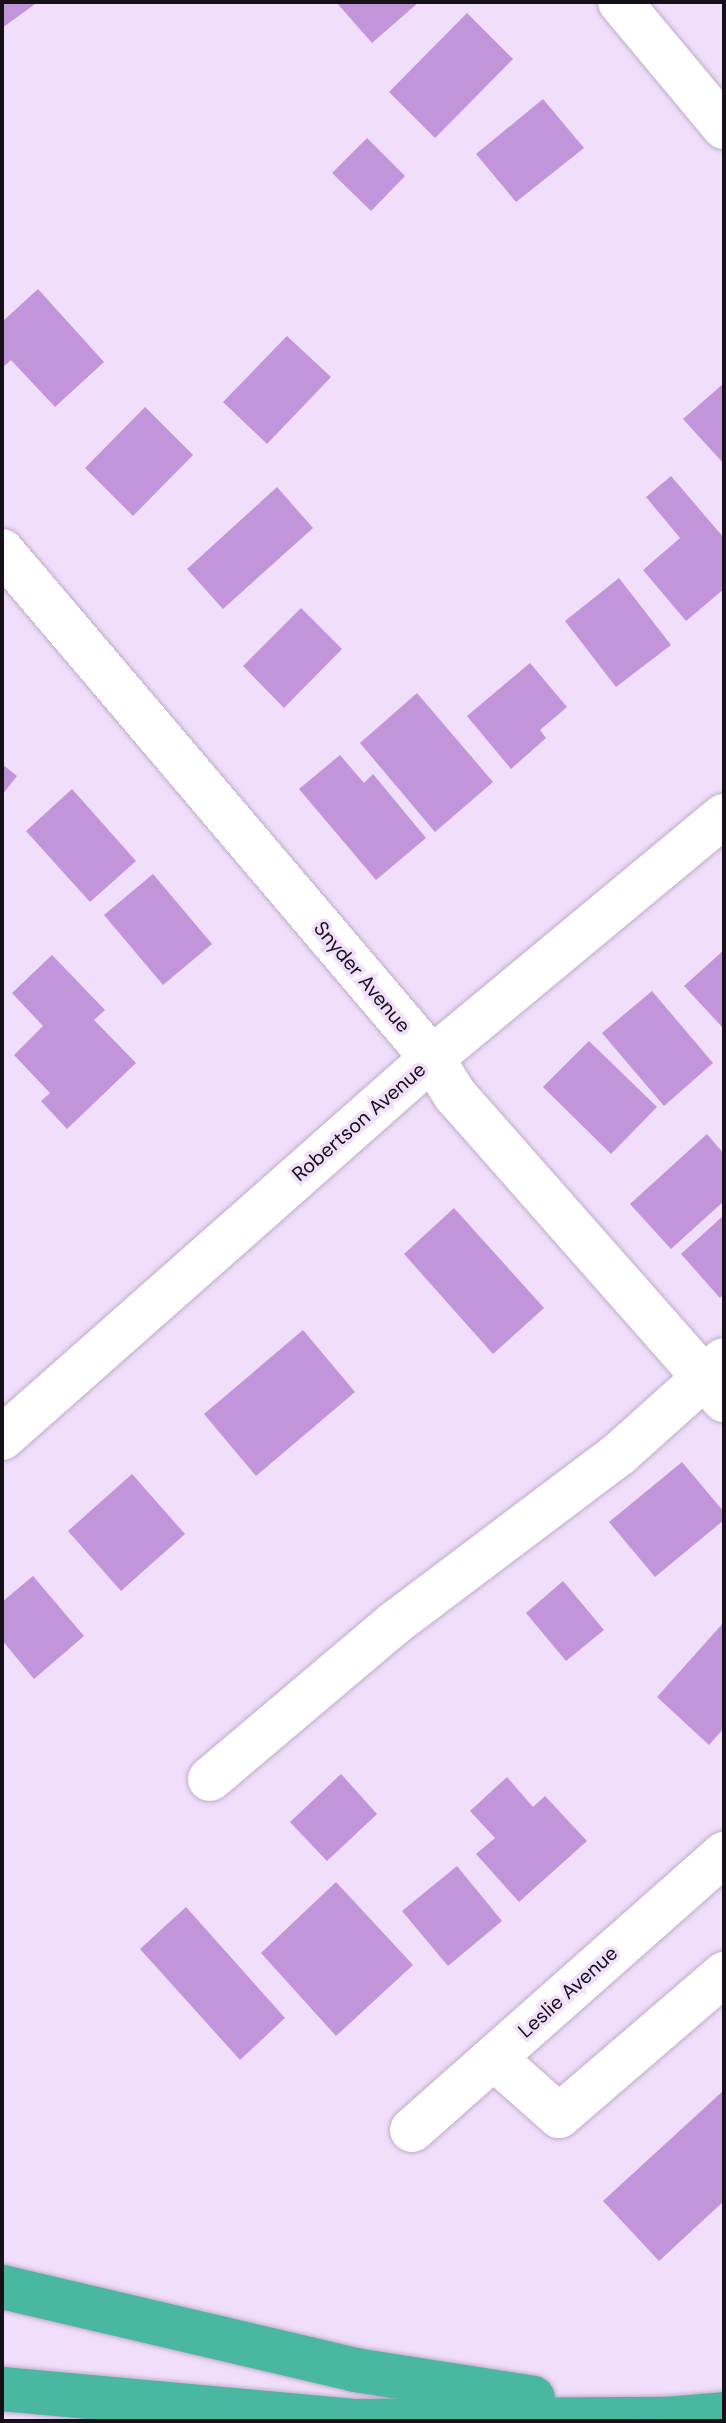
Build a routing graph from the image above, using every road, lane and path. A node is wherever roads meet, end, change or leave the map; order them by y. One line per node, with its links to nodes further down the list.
1 (620, 2): 2 (street)
2 (724, 127)
3 (2, 551): 5 (street, Snyder Avenue)
4 (724, 816): 5 (street, Robertson Avenue)
5 (432, 1058): 6 (street, Snyder Avenue); 7 (street, Robertson Avenue)
6 (717, 1379): 8 (street)
7 (2, 1438)
8 (210, 1779)
9 (724, 1854): 11 (street, Leslie Avenue)
10 (724, 1974): 11 (street)
11 (494, 2058): 12 (street, Leslie Avenue)
12 (412, 2130)
13 (2, 2287): 16 (highway)
14 (2, 2389): 16 (highway)
15 (724, 2414): 16 (highway)
16 (666, 2419)

